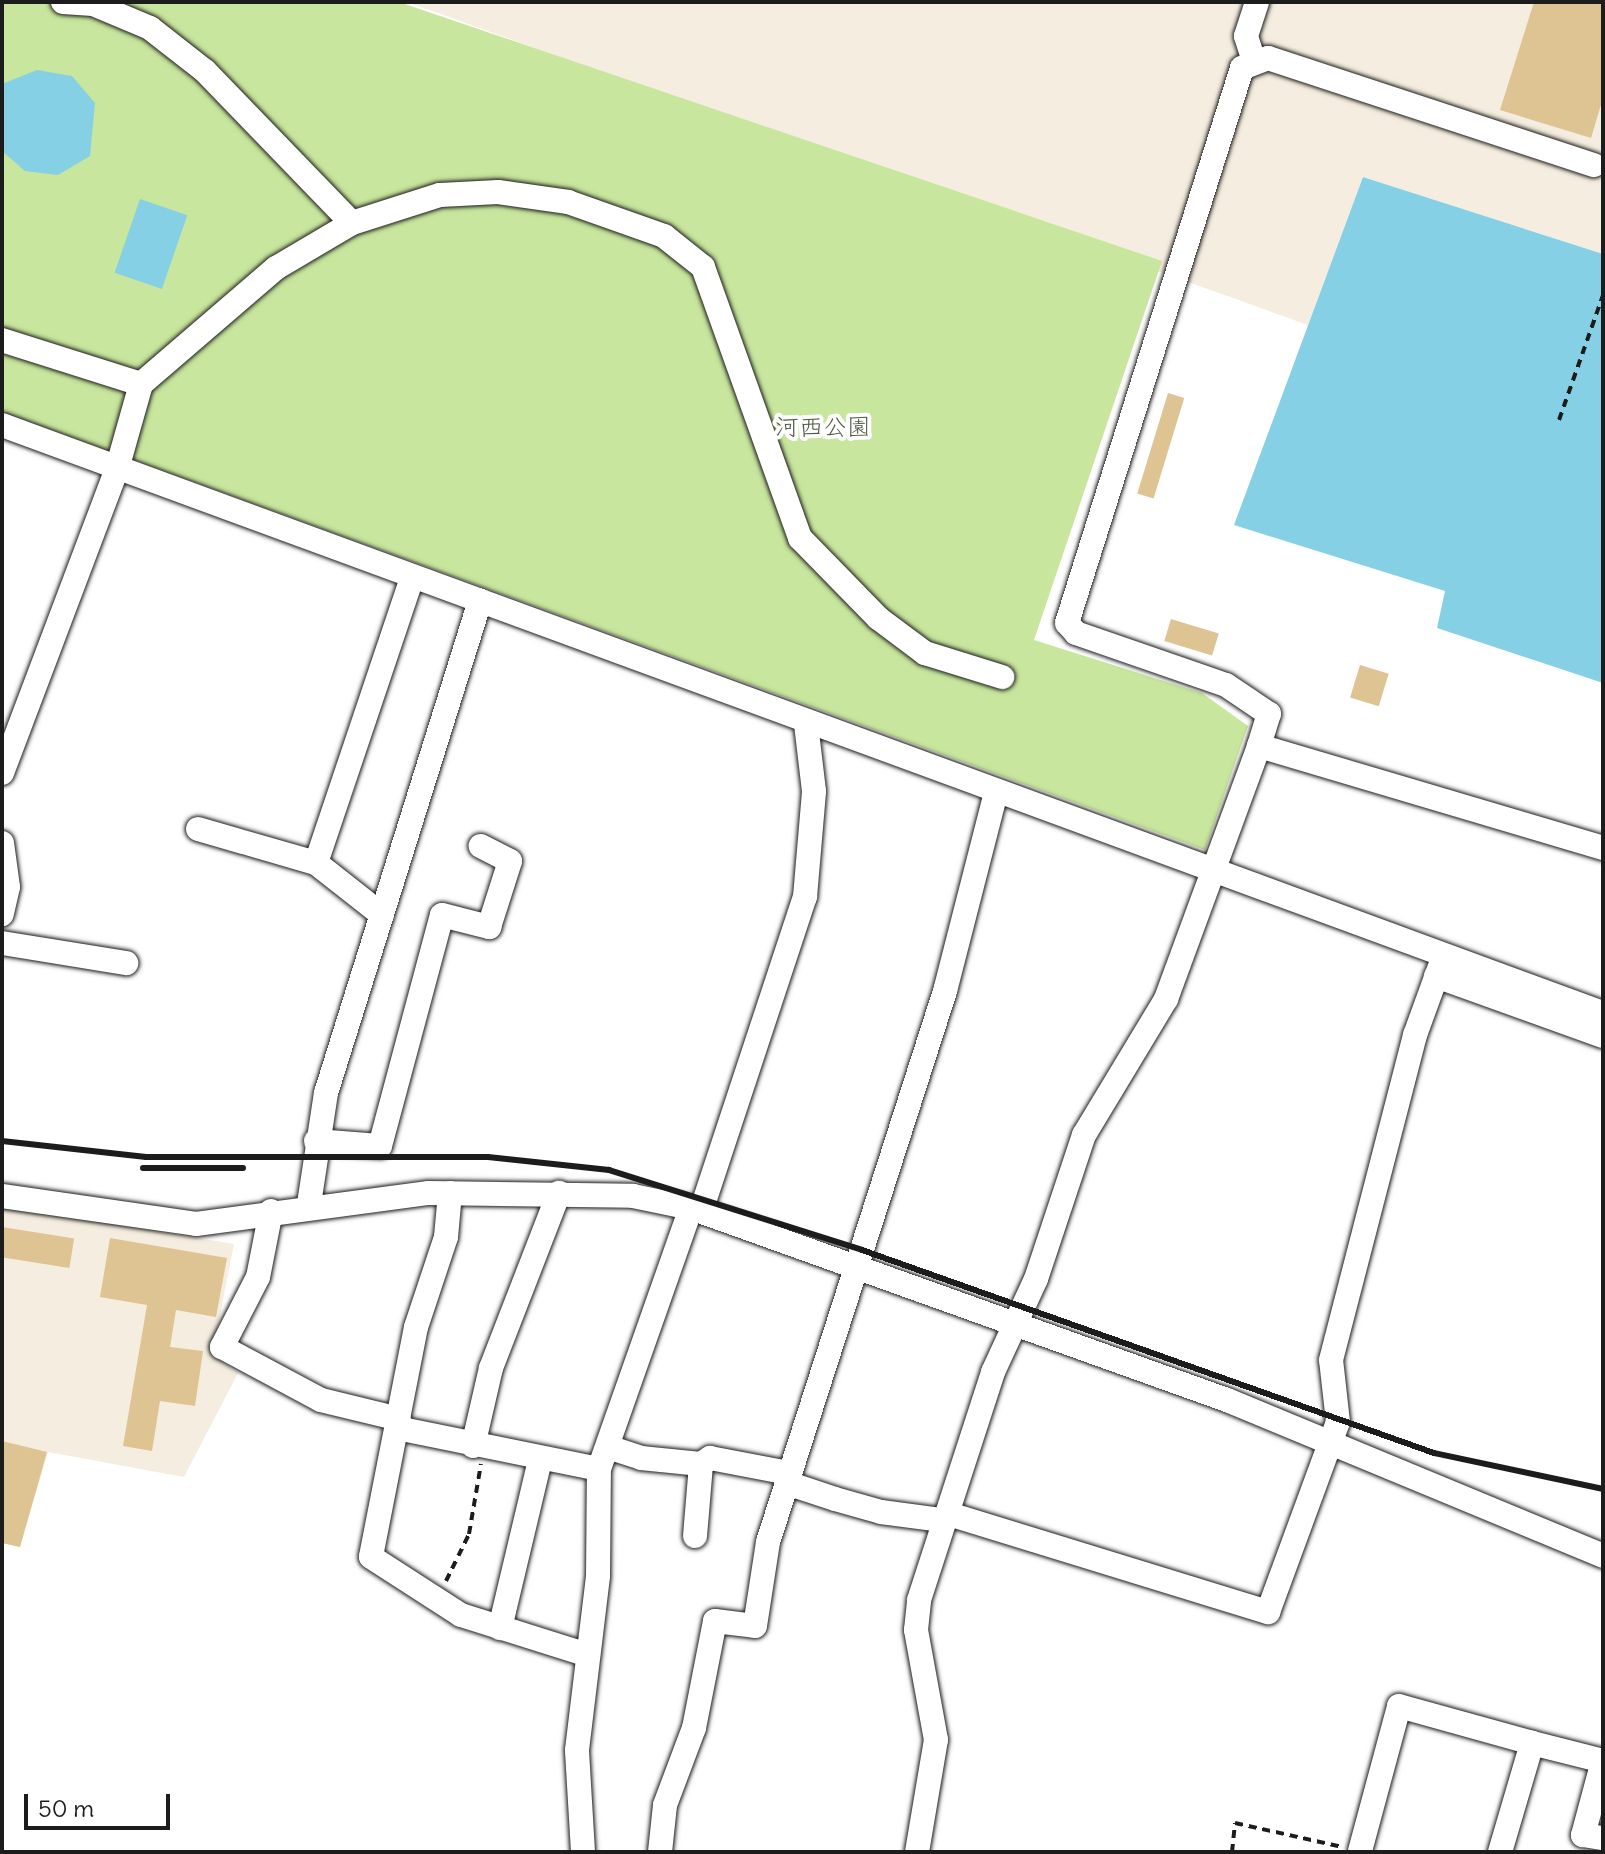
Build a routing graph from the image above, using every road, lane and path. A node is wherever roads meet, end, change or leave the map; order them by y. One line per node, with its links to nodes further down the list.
1 (63, 2): 5 (street)
2 (1257, 2): 3 (street)
3 (1253, 58): 4 (street); 16 (street)
4 (1594, 165)
5 (352, 223): 8 (street); 14 (street)
6 (1603, 295): 9 (path)
7 (2, 340): 8 (street)
8 (141, 384): 11 (street)
9 (1559, 420)
10 (2, 425): 11 (street)
11 (117, 469): 12 (street); 17 (street)
12 (412, 577): 13 (street); 23 (street)
13 (480, 601): 15 (street); 26 (street)
14 (1002, 677)
15 (806, 724): 18 (street); 37 (street)
16 (1259, 746): 22 (street); 24 (street)
17 (2, 773)
18 (996, 793): 24 (street); 39 (street)
19 (198, 829): 23 (street)
20 (2, 843): 25 (street)
21 (481, 846): 32 (street)
22 (1603, 848)
23 (316, 863): 26 (street)
24 (1214, 874): 29 (street); 40 (street)
25 (2, 914)
26 (382, 915): 32 (street)
27 (2, 943): 28 (street)
28 (126, 963)
29 (1440, 967): 30 (street); 31 (street); 42 (street)
30 (1603, 1013)
31 (1603, 1036)
32 (316, 1141): 36 (street)
33 (450, 1193): 34 (street); 36 (street); 41 (street)
34 (559, 1193): 37 (street); 43 (street)
35 (2, 1196): 38 (street)
36 (309, 1204): 38 (street)
37 (696, 1210): 39 (street); 44 (street)
38 (271, 1211): 41 (street)
39 (854, 1265): 40 (street); 47 (street)
40 (1012, 1322): 42 (street); 48 (street)
41 (398, 1424): 43 (street); 51 (street)
42 (1331, 1443): 48 (street); 50 (street)
43 (478, 1448): 45 (street); 51 (path)
44 (604, 1458): 45 (street); 46 (street); 53 (street)
45 (540, 1460): 52 (street)
46 (701, 1464): 47 (street); 49 (street)
47 (789, 1473): 48 (street); 59 (street)
48 (949, 1514): 60 (street)
49 (695, 1536)
50 (1603, 1556)
51 (438, 1597): 52 (street)
52 (500, 1628): 53 (street)
53 (588, 1655): 58 (street)
54 (1532, 1743): 55 (street); 57 (street); 62 (street)
55 (1603, 1761): 56 (street)
56 (1589, 1842)
57 (1360, 1851): 61 (path)
58 (583, 1852)
59 (660, 1852)
60 (917, 1852)
61 (1232, 1852)
62 (1500, 1852)

